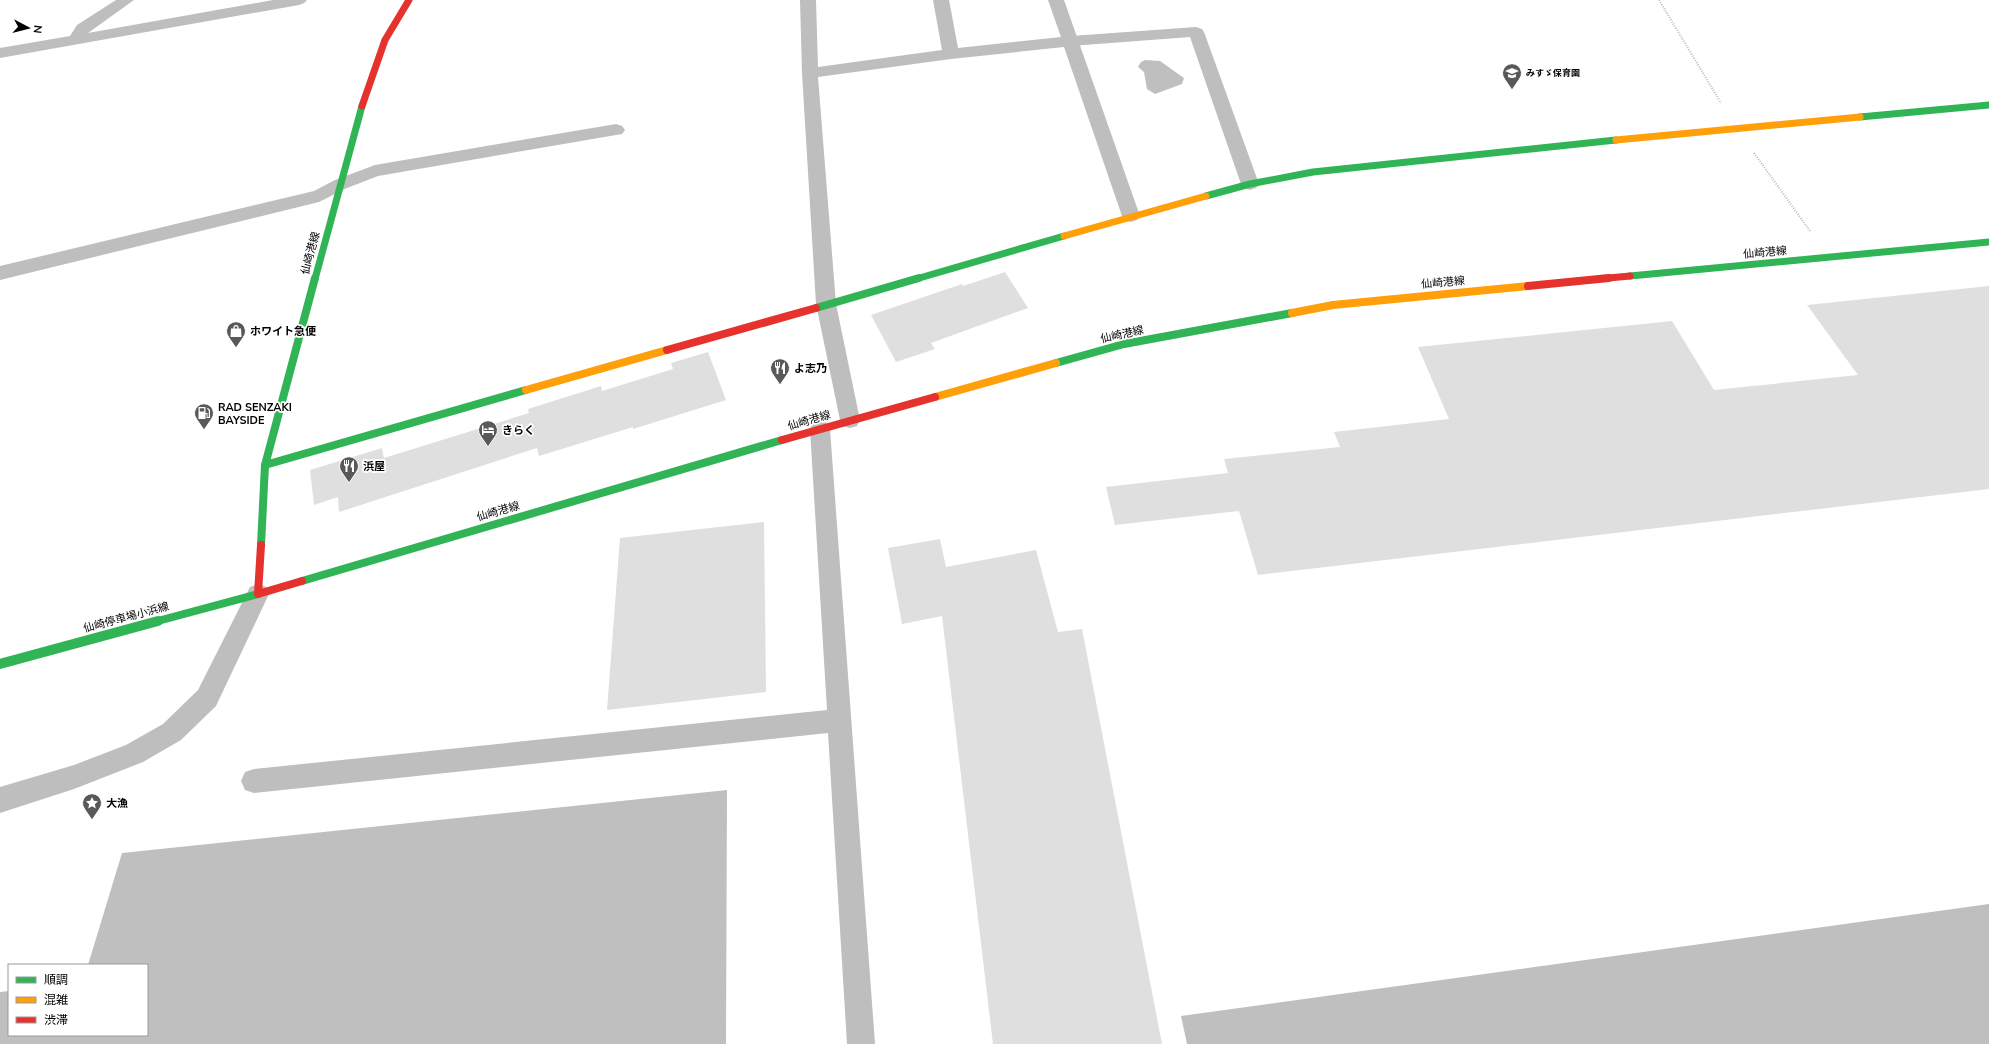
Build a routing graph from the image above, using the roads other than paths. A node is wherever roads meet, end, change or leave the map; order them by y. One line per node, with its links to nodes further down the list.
1 (126, 0): 7 (street)
2 (299, 0): 7 (street)
3 (409, 0): 14 (main road, 仙崎港線)
4 (808, 0): 11 (street)
5 (941, 0): 10 (street)
6 (1056, 0): 8 (street)
7 (76, 39): 9 (street)
8 (1071, 41): 10 (street); 15 (street); 16 (street)
9 (0, 53)
10 (951, 54): 11 (street)
11 (810, 73): 19 (street)
12 (1989, 105): 15 (main road)
13 (616, 130): 14 (street)
14 (342, 184): 18 (street); 22 (main road, 仙崎港線)
15 (1250, 184): 16 (main road)
16 (1131, 216): 19 (main road)
17 (1989, 242): 20 (main road, 仙崎港線)
18 (0, 273)
19 (826, 304): 20 (street); 22 (main road)
20 (850, 420): 21 (main road, 仙崎港線)
21 (820, 429): 23 (main road, 仙崎港線); 25 (street)
22 (265, 465): 23 (main road, 仙崎港線)
23 (258, 594): 24 (main road, 仙崎停車場小浜線); 27 (street)
24 (0, 664)
25 (840, 720): 26 (street); 28 (street)
26 (254, 781)
27 (0, 800)
28 (861, 1044)

